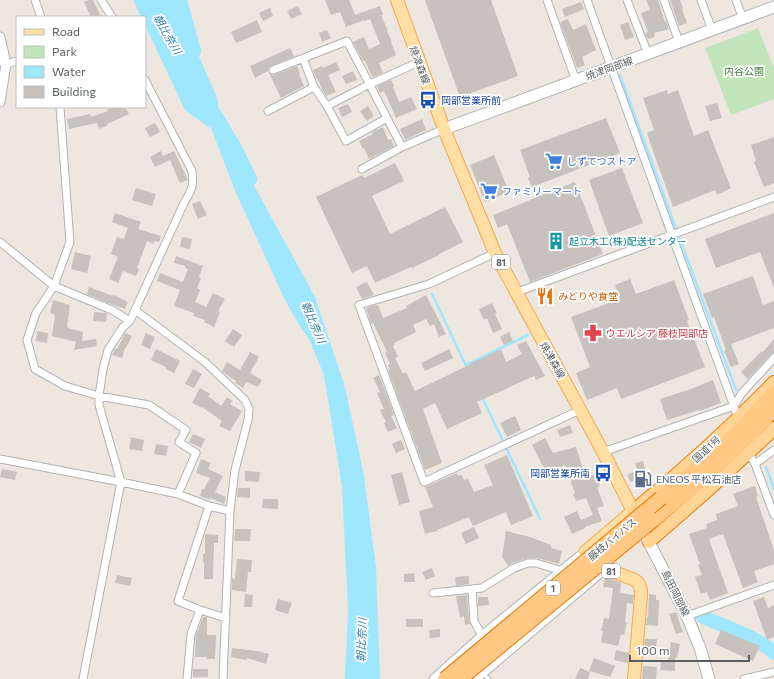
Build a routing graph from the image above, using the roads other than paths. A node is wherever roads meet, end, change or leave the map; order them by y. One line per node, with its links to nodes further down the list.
1 (35, 0): 12 (street)
2 (101, 0): 13 (street)
3 (397, 0): 21 (main road, 焼津森線 / 81)
4 (547, 0): 25 (street)
5 (587, 0): 23 (street)
6 (628, 0): 18 (street)
7 (664, 0): 17 (street)
8 (701, 0): 15 (street)
9 (736, 0): 14 (street)
10 (772, 0): 11 (street)
11 (774, 6): 14 (main road, 焼津岡部線)
12 (41, 16)
13 (111, 16)
14 (743, 19): 15 (main road, 焼津岡部線)
15 (712, 30): 17 (main road, 焼津岡部線)
16 (0, 37): 22 (street)
17 (679, 42): 18 (main road, 焼津岡部線)
18 (648, 54): 23 (main road, 焼津岡部線)
19 (303, 58): 24 (street); 27 (street); 28 (street)
20 (16, 61): 22 (street)
21 (419, 62): 27 (street); 34 (main road, 焼津森線 / 81)
22 (3, 63): 29 (street)
23 (612, 66): 25 (main road, 焼津岡部線); 38 (street)
24 (273, 70)
25 (576, 81): 34 (main road, 焼津岡部線)
26 (146, 82): 43 (street)
27 (370, 84): 30 (street); 33 (street)
28 (314, 87): 30 (street); 32 (street)
29 (0, 102)
30 (327, 106): 33 (street)
31 (60, 108): 41 (street)
32 (268, 111)
33 (387, 118): 35 (street)
34 (444, 129): 35 (street); 40 (main road, 焼津森線 / 81)
35 (402, 147): 36 (street)
36 (362, 169)
37 (774, 197): 38 (street)
38 (671, 234): 42 (street); 49 (street)
39 (0, 242): 41 (street)
40 (496, 253): 42 (main road, 焼津森線 / 81); 51 (street)
41 (54, 286): 44 (street); 48 (street)
42 (515, 290): 51 (main road, 焼津森線 / 81)
43 (135, 310): 44 (street); 62 (street)
44 (130, 321): 48 (street)
45 (774, 358): 49 (street)
46 (774, 382): 63 (highway, 国道1号)
47 (774, 393): 82 (highway, 藤枝バイパス / 1, bridge)
48 (99, 396): 59 (street); 60 (street)
49 (734, 406): 52 (street); 55 (street)
50 (774, 408): 83 (highway, 藤枝バイパス / 1, bridge)
51 (580, 410): 55 (main road, 焼津森線 / 81)
52 (737, 415)
53 (774, 428): 65 (highway)
54 (774, 450): 58 (street)
55 (603, 452): 63 (main road, 焼津森線 / 81)
56 (752, 457): 58 (street)
57 (0, 459): 59 (street)
58 (755, 464): 64 (street)
59 (120, 482): 60 (street); 78 (street)
60 (178, 494): 61 (street)
61 (209, 506): 62 (street); 72 (street)
62 (230, 511): 74 (street)
63 (633, 511): 65 (main road, 島田岡部線); 66 (main road)
64 (774, 516)
65 (649, 542): 73 (main road, 島田岡部線)
66 (585, 552): 67 (main road, 81); 68 (street)
67 (606, 568): 77 (street); 85 (main road, 81)
68 (562, 571): 70 (street); 75 (street)
69 (774, 585): 73 (street)
70 (472, 589): 71 (street); 75 (street)
71 (433, 594)
72 (200, 610): 74 (street); 79 (street)
73 (687, 616): 86 (main road, 島田岡部線)
74 (226, 618): 80 (street)
75 (482, 636): 81 (street)
76 (774, 672): 87 (street)
77 (480, 677): 84 (lane)
78 (83, 679)
79 (188, 679)
80 (223, 679)
81 (434, 679)
82 (445, 679)
83 (460, 679)
84 (489, 679)
85 (634, 679)
86 (709, 679)
87 (744, 679)

